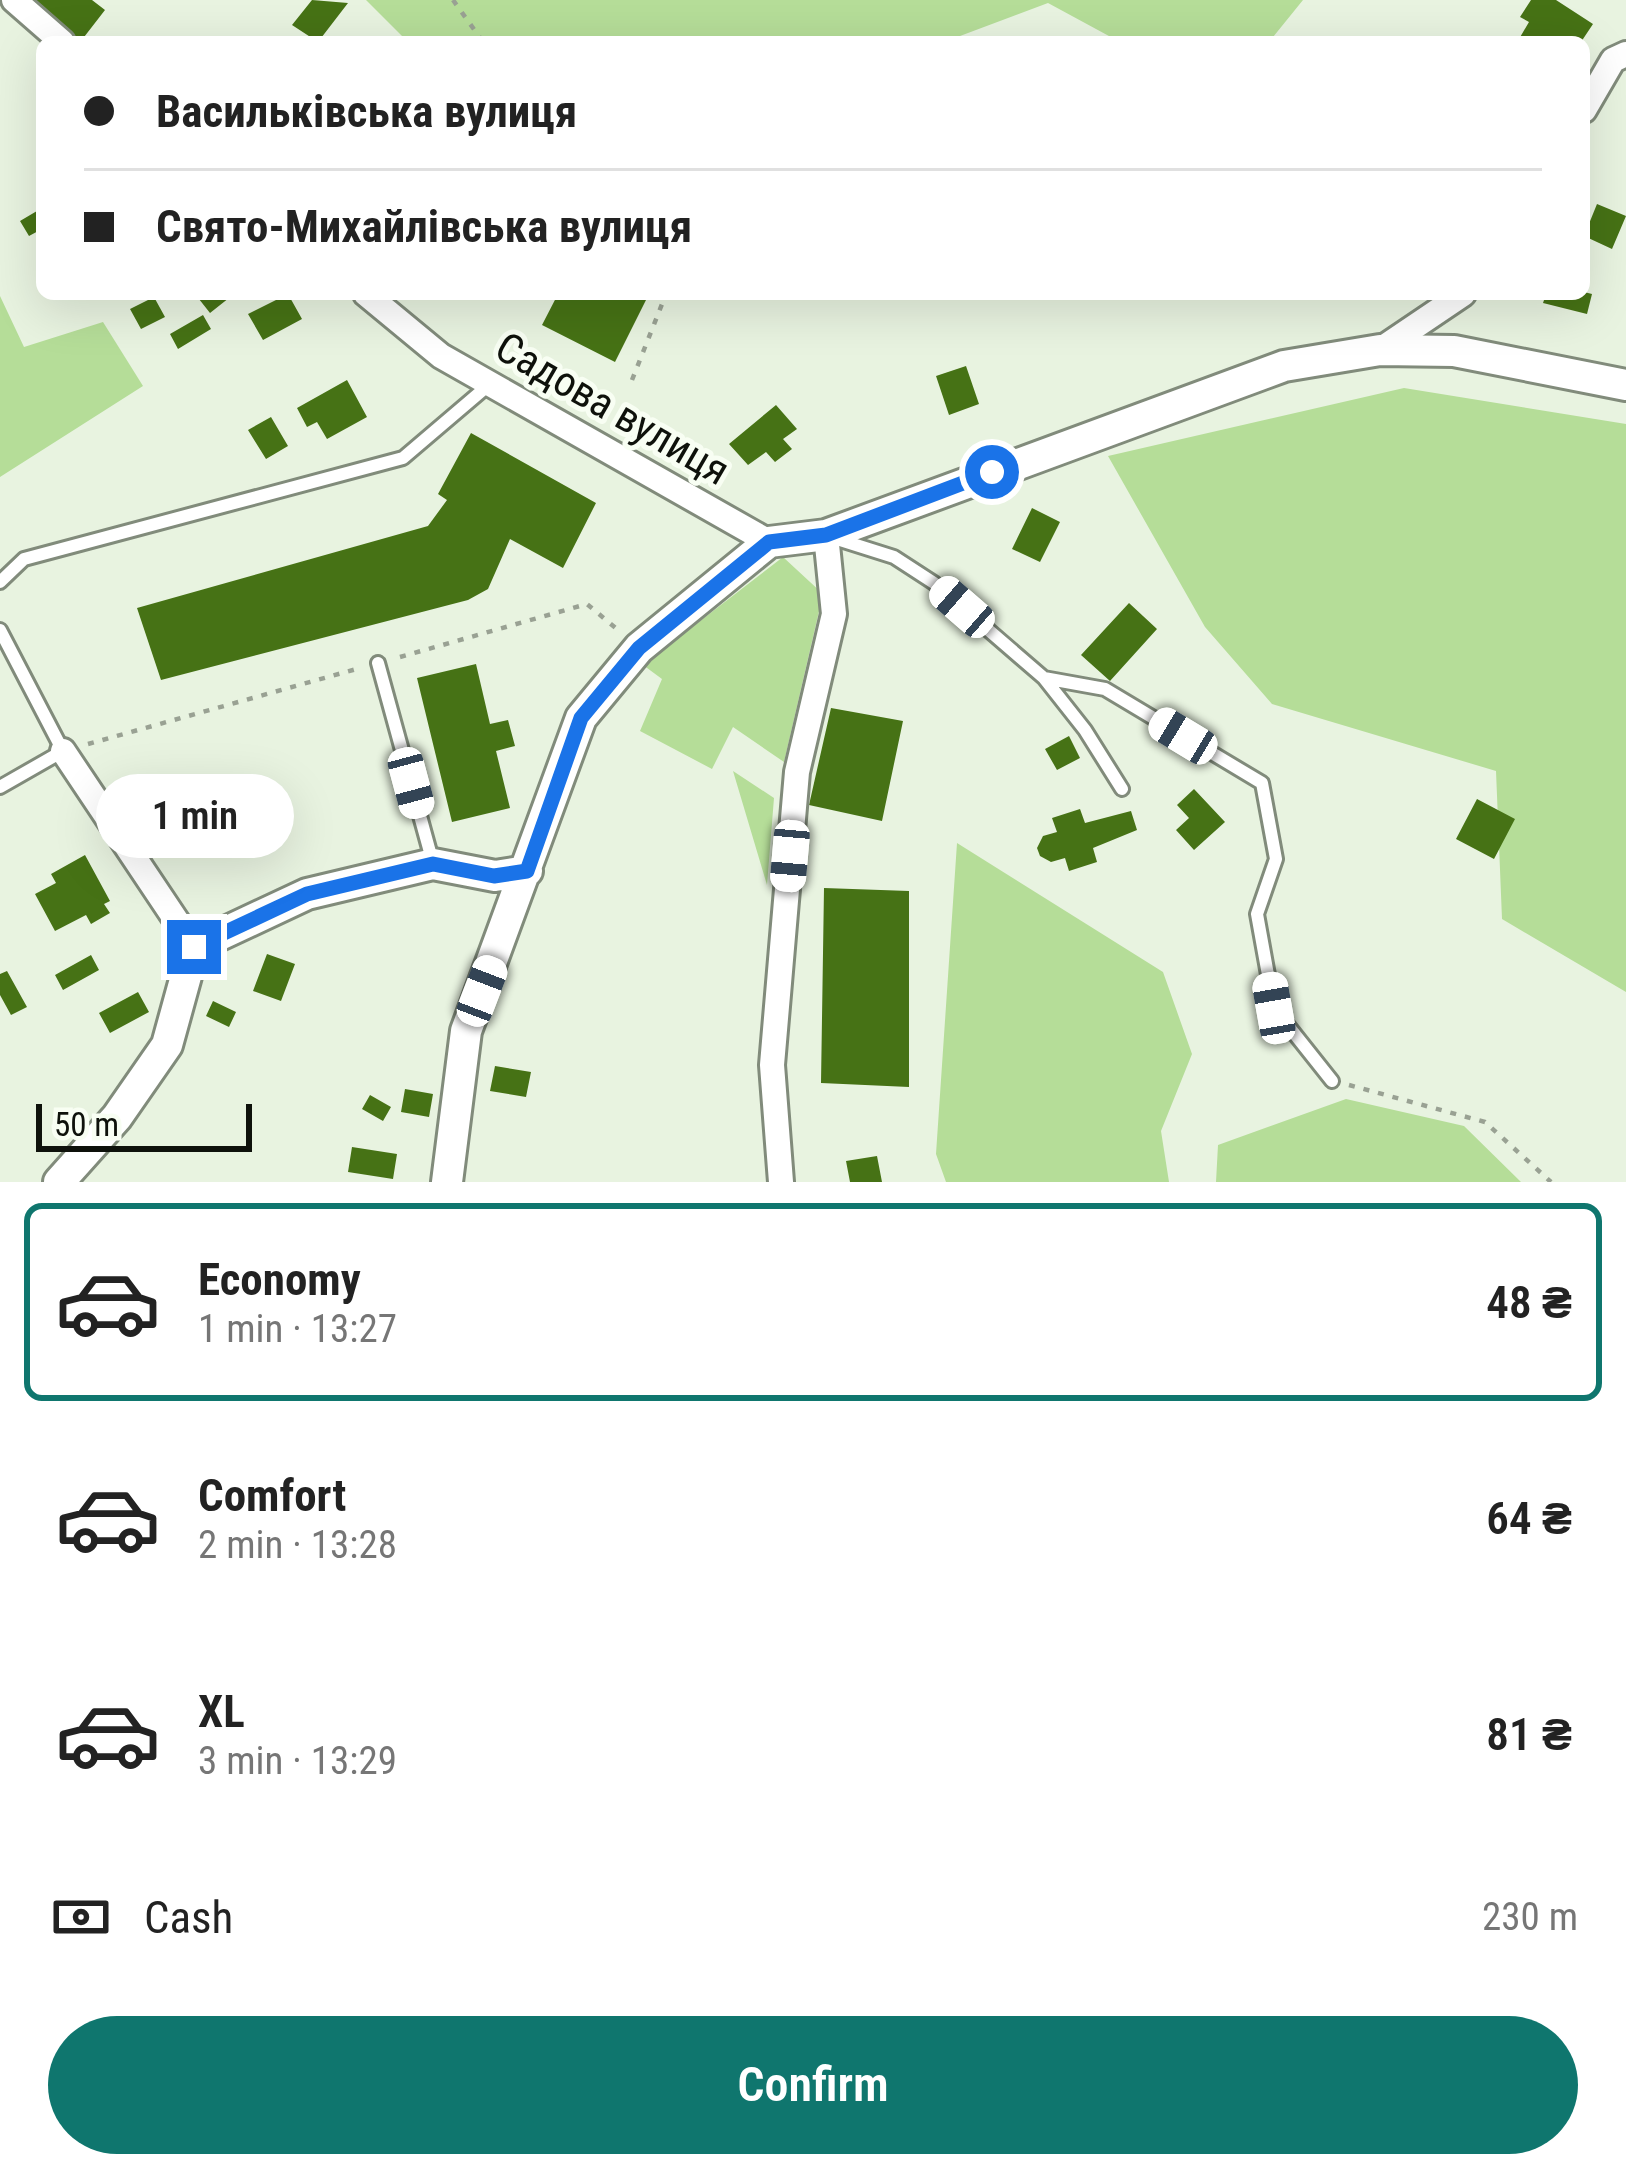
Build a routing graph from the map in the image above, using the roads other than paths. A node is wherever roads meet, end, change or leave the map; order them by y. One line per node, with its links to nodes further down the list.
1 (14, 0): 2 (street)
2 (55, 36)
3 (1626, 54): 4 (street)
4 (1590, 99)
5 (373, 300): 8 (street, Садова вулиця)
6 (1454, 300): 7 (street)
7 (1380, 350): 9 (street); 10 (street)
8 (492, 382): 11 (street, Садова вулиця); 12 (lane)
9 (1626, 385)
10 (826, 535): 11 (street); 15 (lane); 25 (street)
11 (769, 542): 20 (street)
12 (0, 582)
13 (0, 630): 16 (lane)
14 (377, 663): 19 (lane)
15 (1044, 678): 18 (lane); 22 (lane)
16 (63, 751): 17 (lane); 21 (street)
17 (0, 787)
18 (1122, 789)
19 (433, 864): 20 (street); 21 (street)
20 (527, 871): 24 (street)
21 (194, 947): 23 (street)
22 (1332, 1081)
23 (59, 1182)
24 (447, 1182)
25 (781, 1182)

